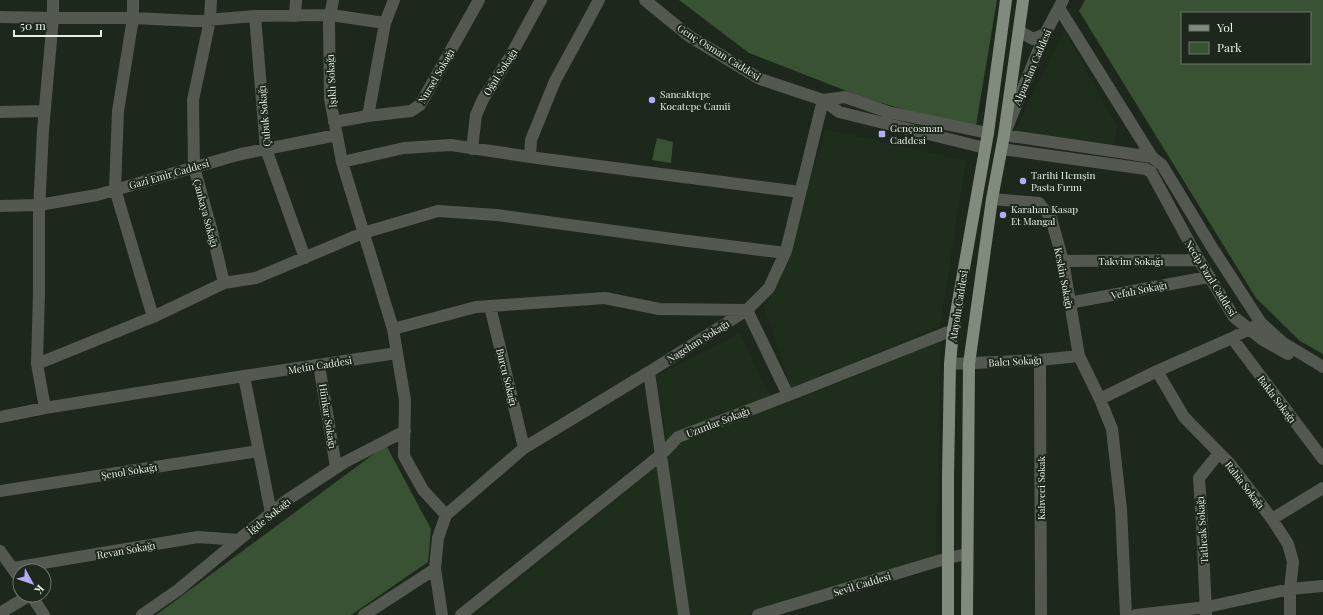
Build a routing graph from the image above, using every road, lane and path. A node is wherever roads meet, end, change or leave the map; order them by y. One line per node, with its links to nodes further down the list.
1 (53, 0): 18 (street)
2 (133, 0): 19 (street)
3 (211, 0): 20 (street, Çankaya Sokağı)
4 (296, 0): 16 (street)
5 (334, 0): 14 (street, Işıklı Sokağı)
6 (394, 0): 21 (street)
7 (479, 0): 27 (street, Nursel Sokağı)
8 (541, 0): 34 (street, Oğul Sokağı)
9 (599, 0): 36 (street)
10 (1006, 0): 29 (main road, Atayolu Caddesi)
11 (1023, 0): 22 (main road, Atayolu Caddesi)
12 (648, 1): 24 (street, Genç Osman Caddesi)
13 (1061, 4): 23 (street, Alparslan Caddesi); 37 (street, Necip Fazıl Caddesi)
14 (330, 15): 16 (street); 21 (street); 28 (street, Işıklı Sokağı)
15 (255, 16): 16 (street); 20 (street); 33 (street, Çubuk Sokağı)
16 (296, 16)
17 (0, 17): 18 (street)
18 (53, 18): 19 (street); 25 (street)
19 (133, 18): 20 (street); 41 (street)
20 (210, 20): 39 (street, Çankaya Sokağı)
21 (385, 23): 27 (street)
22 (1019, 32): 23 (street); 31 (main road, Atayolu Caddesi)
23 (1045, 34): 31 (street, Alparslan Caddesi)
24 (823, 100): 29 (street, Genç Osman Caddesi); 32 (street, Genç Osman Caddesi); 42 (street, Nagehan Sokağı)
25 (45, 111): 26 (street); 44 (street)
26 (0, 112)
27 (368, 116): 28 (street, Nursel Sokağı)
28 (334, 122): 30 (street, Işıklı Sokağı)
29 (988, 133): 31 (main road); 32 (main road, Atayolu Caddesi)
30 (337, 135): 33 (street, Gazi Emir Caddesi); 38 (street, Işıklı Sokağı)
31 (1004, 135): 35 (main road, Atayolu Caddesi); 37 (street)
32 (985, 148): 35 (main road); 60 (main road, Atayolu Caddesi)
33 (266, 149): 39 (street, Gazi Emir Caddesi); 48 (street, Çubuk Sokağı)
34 (472, 149): 36 (street); 38 (street)
35 (1002, 149): 40 (street); 43 (main road, Atayolu Caddesi)
36 (530, 157): 42 (street)
37 (1152, 157): 40 (street); 57 (street, Necip Fazıl Caddesi)
38 (342, 162): 46 (street, Işıklı Sokağı)
39 (194, 167): 41 (street, Gazi Emir Caddesi); 52 (street, Çankaya Sokağı)
40 (1146, 169): 49 (street, Necip Fazıl Caddesi)
41 (115, 190): 44 (street, Gazi Emir Caddesi); 56 (street)
42 (800, 192): 47 (street, Nagehan Sokağı)
43 (992, 199): 50 (street, Keskin Sokağı); 67 (main road, Atayolu Caddesi)
44 (39, 205): 45 (street, Gazi Emir Caddesi); 65 (street)
45 (0, 206)
46 (363, 233): 47 (street); 48 (street); 58 (street, Işıklı Sokağı)
47 (785, 252): 55 (street, Nagehan Sokağı)
48 (304, 258): 52 (street)
49 (1199, 260): 50 (street, Takvim Sokağı); 51 (street, Necip Fazıl Caddesi)
50 (1063, 261): 53 (street, Keskin Sokağı)
51 (1208, 276): 53 (street, Vefalı Sokağı); 59 (street, Necip Fazıl Caddesi)
52 (224, 283): 56 (street)
53 (1069, 303): 63 (street, Keskin Sokağı)
54 (490, 306): 55 (street); 58 (street); 79 (street, Burcu Sokağı)
55 (747, 310): 71 (street, Nagehan Sokağı); 74 (street)
56 (153, 317): 65 (street)
57 (1260, 323): 59 (street); 69 (street, Necip Fazıl Caddesi)
58 (393, 329): 62 (street, Işıklı Sokağı)
59 (1250, 329): 61 (street); 72 (street, Necip Fazıl Caddesi)
60 (952, 330): 66 (main road, Atayolu Caddesi); 74 (street, Uzunlar Sokağı)
61 (1232, 338): 70 (street); 83 (street, Bakla Sokağı)
62 (397, 353): 68 (street, Metin Caddesi); 78 (street, Işıklı Sokağı)
63 (1079, 356): 64 (street, Balcı Sokağı); 75 (street, Keskin Sokağı)
64 (1040, 360): 67 (street, Balcı Sokağı); 112 (street, Kahveci Sokak)
65 (37, 364): 76 (street)
66 (950, 364): 67 (street, Balcı Sokağı); 93 (main road, Atayolu Caddesi)
67 (969, 364): 92 (main road, Atayolu Caddesi)
68 (319, 365): 73 (street, Metin Caddesi); 84 (street, Hünkar Sokağı)
69 (1323, 367)
70 (1157, 371): 75 (street); 81 (street, Rabia Sokağı)
71 (649, 372): 79 (street, Nagehan Sokağı); 82 (street)
72 (1323, 375)
73 (244, 376): 76 (street, Metin Caddesi); 80 (street)
74 (788, 395): 82 (street, Uzunlar Sokağı)
75 (1100, 399): 113 (street, Keskin Sokağı)
76 (45, 408): 77 (street)
77 (0, 417)
78 (405, 431): 84 (street, İğde Sokağı); 88 (street, Işıklı Sokağı)
79 (524, 448): 88 (street, Nagehan Sokağı)
80 (258, 451): 86 (street, Şenol Sokağı); 87 (street)
81 (1219, 453): 89 (street, Rabia Sokağı); 101 (street, Tatlıcak Sokağı)
82 (662, 454): 107 (street, Uzunlar Sokağı); 108 (street)
83 (1323, 459)
84 (336, 467): 87 (street, İğde Sokağı)
85 (1323, 488): 89 (street)
86 (0, 491)
87 (271, 514): 90 (street, İğde Sokağı)
88 (446, 515): 96 (street)
89 (1272, 519): 98 (street, Rabia Sokağı)
90 (239, 540): 95 (street, Revan Sokağı); 104 (street, İğde Sokağı)
91 (0, 551): 94 (street)
92 (967, 554): 93 (street, Sevil Caddesi); 111 (main road, Atayolu Caddesi)
93 (948, 558): 109 (street, Sevil Caddesi); 110 (main road, Atayolu Caddesi)
94 (12, 567)
95 (52, 567)
96 (435, 569): 105 (street); 106 (street)
97 (1323, 586): 98 (street)
98 (1290, 589): 101 (street); 115 (street, Rabia Sokağı)
99 (17, 603): 102 (street)
100 (36, 603): 103 (street)
101 (1206, 611): 114 (street)
102 (0, 613)
103 (44, 615)
104 (142, 615)
105 (364, 615)
106 (442, 615)
107 (461, 615)
108 (684, 615)
109 (758, 615)
110 (948, 615)
111 (967, 615)
112 (1042, 615)
113 (1126, 615)
114 (1136, 615)
115 (1290, 615)

